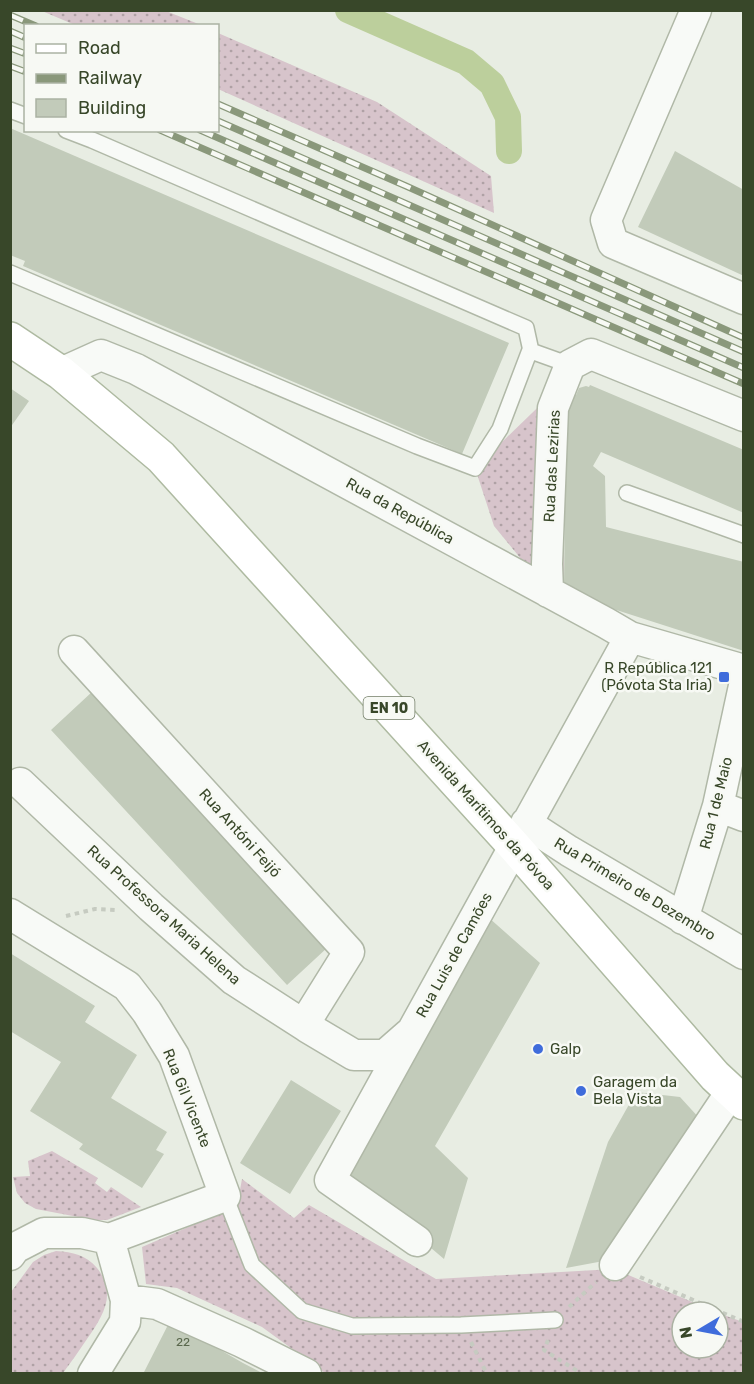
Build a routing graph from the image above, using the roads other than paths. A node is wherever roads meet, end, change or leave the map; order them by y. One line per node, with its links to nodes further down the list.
1 (696, 10): 4 (street)
2 (71, 132): 6 (lane)
3 (10, 273): 6 (lane)
4 (744, 299)
5 (10, 339): 8 (main road, Avenida Marítimos da Póvoa / EN 10)
6 (531, 351): 7 (lane)
7 (580, 359): 9 (street); 12 (street, Rua das Lezirias)
8 (61, 373): 12 (street, Rua da República); 19 (main road, Avenida Marítimos da Póvoa / EN 10)
9 (744, 416)
10 (627, 493): 11 (lane)
11 (744, 536)
12 (548, 592): 13 (street, Rua da República)
13 (630, 637): 15 (street, Rua da República); 19 (street, Rua Luis de Camões)
14 (74, 651): 23 (street, Rua Antóni Feijó)
15 (744, 670)
16 (744, 686): 18 (street, Rua 1 de Maio)
17 (20, 783): 23 (street, Rua Professora Maria Helena)
18 (731, 811): 21 (street, Rua 1 de Maio)
19 (520, 834): 21 (street, Rua Primeiro de Dezembro); 24 (street, Rua Luis de Camões); 25 (main road, Avenida Marítimos da Póvoa / EN 10)
20 (19, 919): 26 (street, Rua Gil Vicente)
21 (684, 919): 22 (street, Rua Primeiro de Dezembro)
22 (744, 954)
23 (307, 1027): 24 (street, Rua Professora Maria Helena)
24 (412, 1031): 28 (street, Rua Luis de Camões)
25 (737, 1097): 30 (street)
26 (225, 1196): 27 (street); 32 (lane)
27 (110, 1239): 29 (street); 31 (street)
28 (417, 1241)
29 (12, 1246)
30 (615, 1265)
31 (126, 1299): 33 (street); 34 (street)
32 (555, 1320)
33 (93, 1374)
34 (306, 1374)

